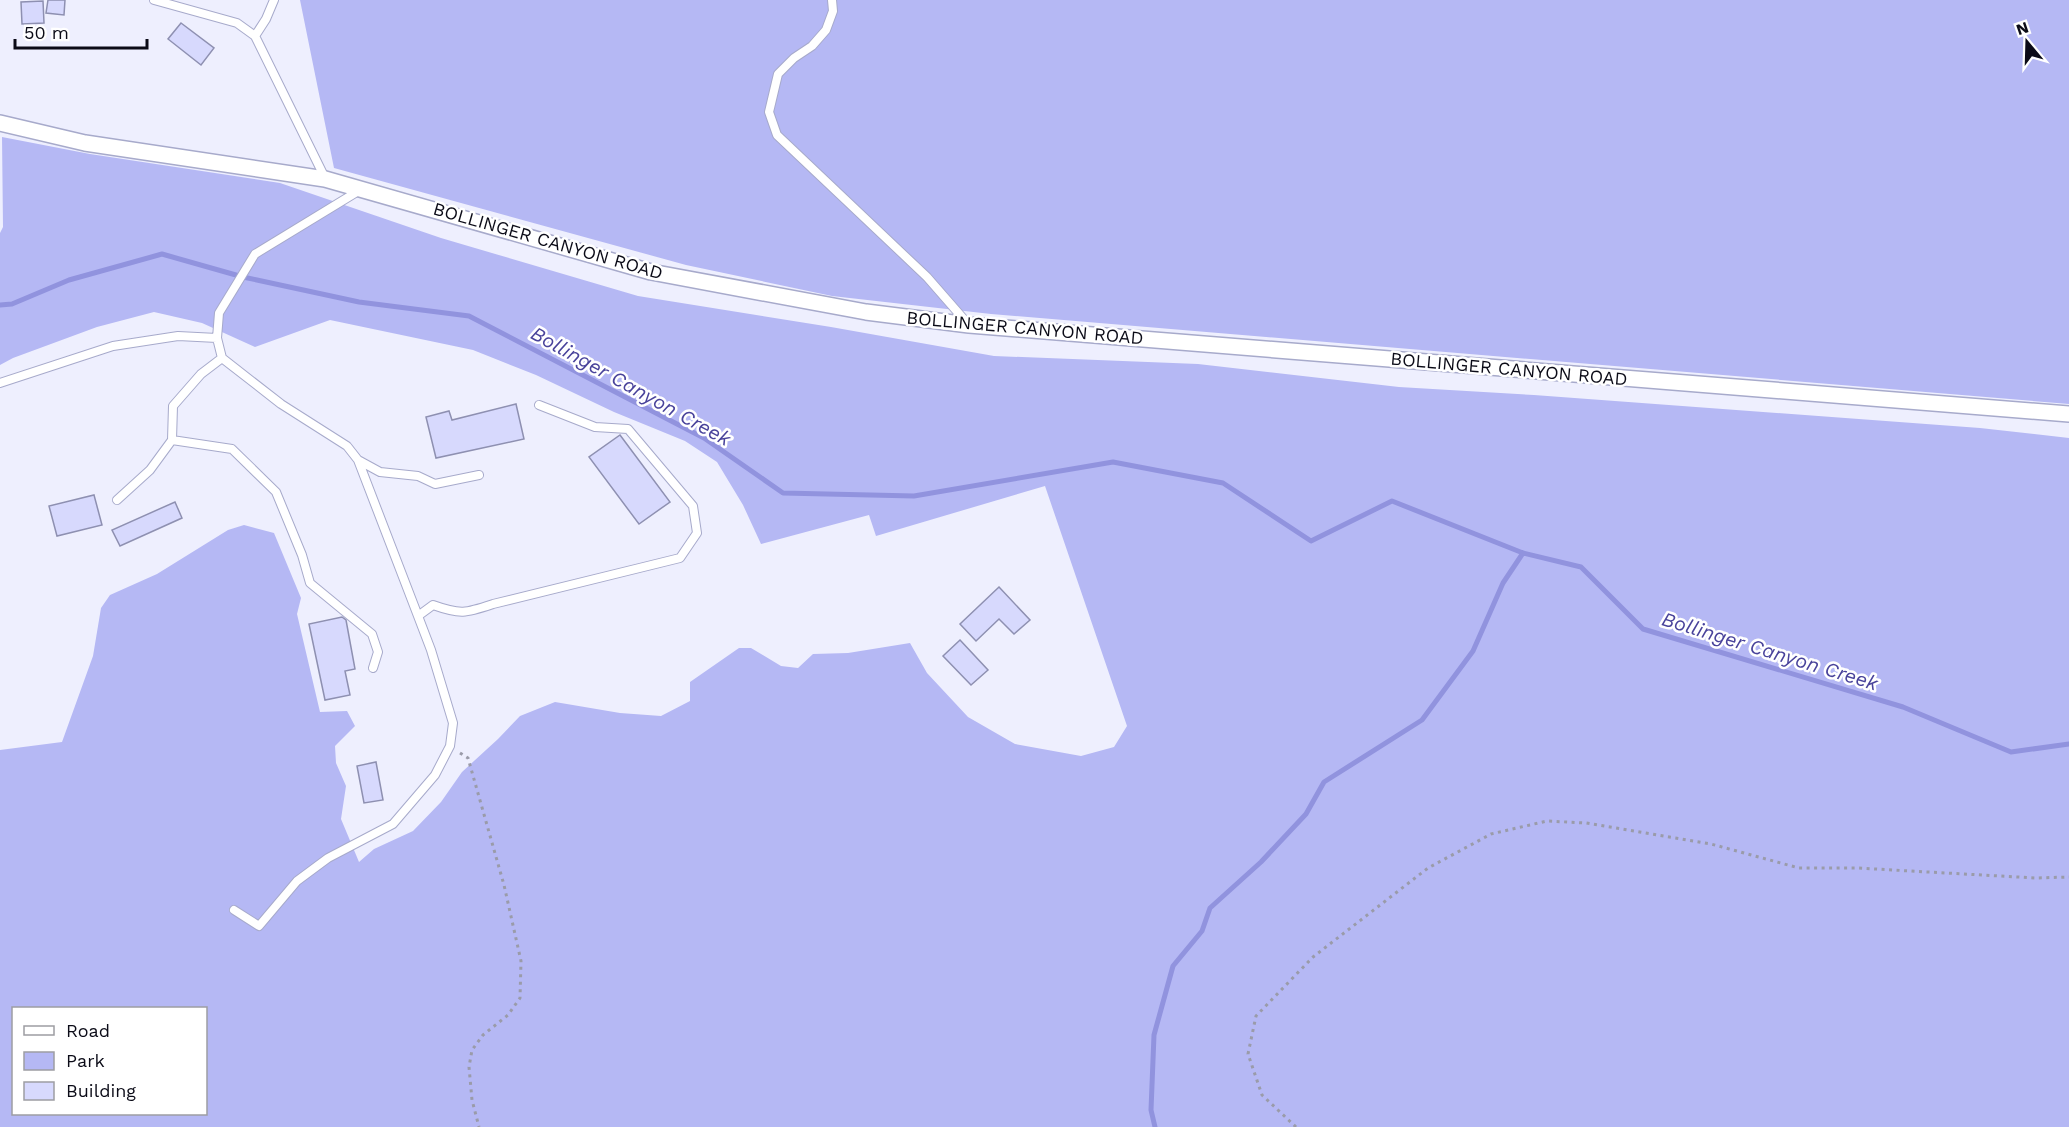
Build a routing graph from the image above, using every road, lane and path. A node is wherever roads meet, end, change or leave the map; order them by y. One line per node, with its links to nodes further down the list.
1 (154, 0): 4 (lane)
2 (274, 0): 4 (lane)
3 (831, 0): 8 (lane)
4 (255, 36): 6 (lane)
5 (0, 123): 6 (street, BOLLINGER CANYON ROAD)
6 (325, 179): 7 (street, BOLLINGER CANYON ROAD)
7 (364, 189): 8 (street, BOLLINGER CANYON ROAD); 9 (lane)
8 (969, 325): 13 (street, BOLLINGER CANYON ROAD)
9 (217, 338): 10 (lane); 11 (lane)
10 (222, 358): 14 (lane); 15 (lane)
11 (0, 383)
12 (539, 405): 18 (lane)
13 (2069, 414)
14 (172, 440): 17 (lane); 19 (lane)
15 (357, 460): 16 (lane); 18 (lane)
16 (479, 475)
17 (117, 500)
18 (418, 616): 20 (lane)
19 (373, 668)
20 (450, 746): 22 (lane); 23 (path)
21 (2069, 877): 24 (path)
22 (234, 910)
23 (479, 1127)
24 (1296, 1127)

